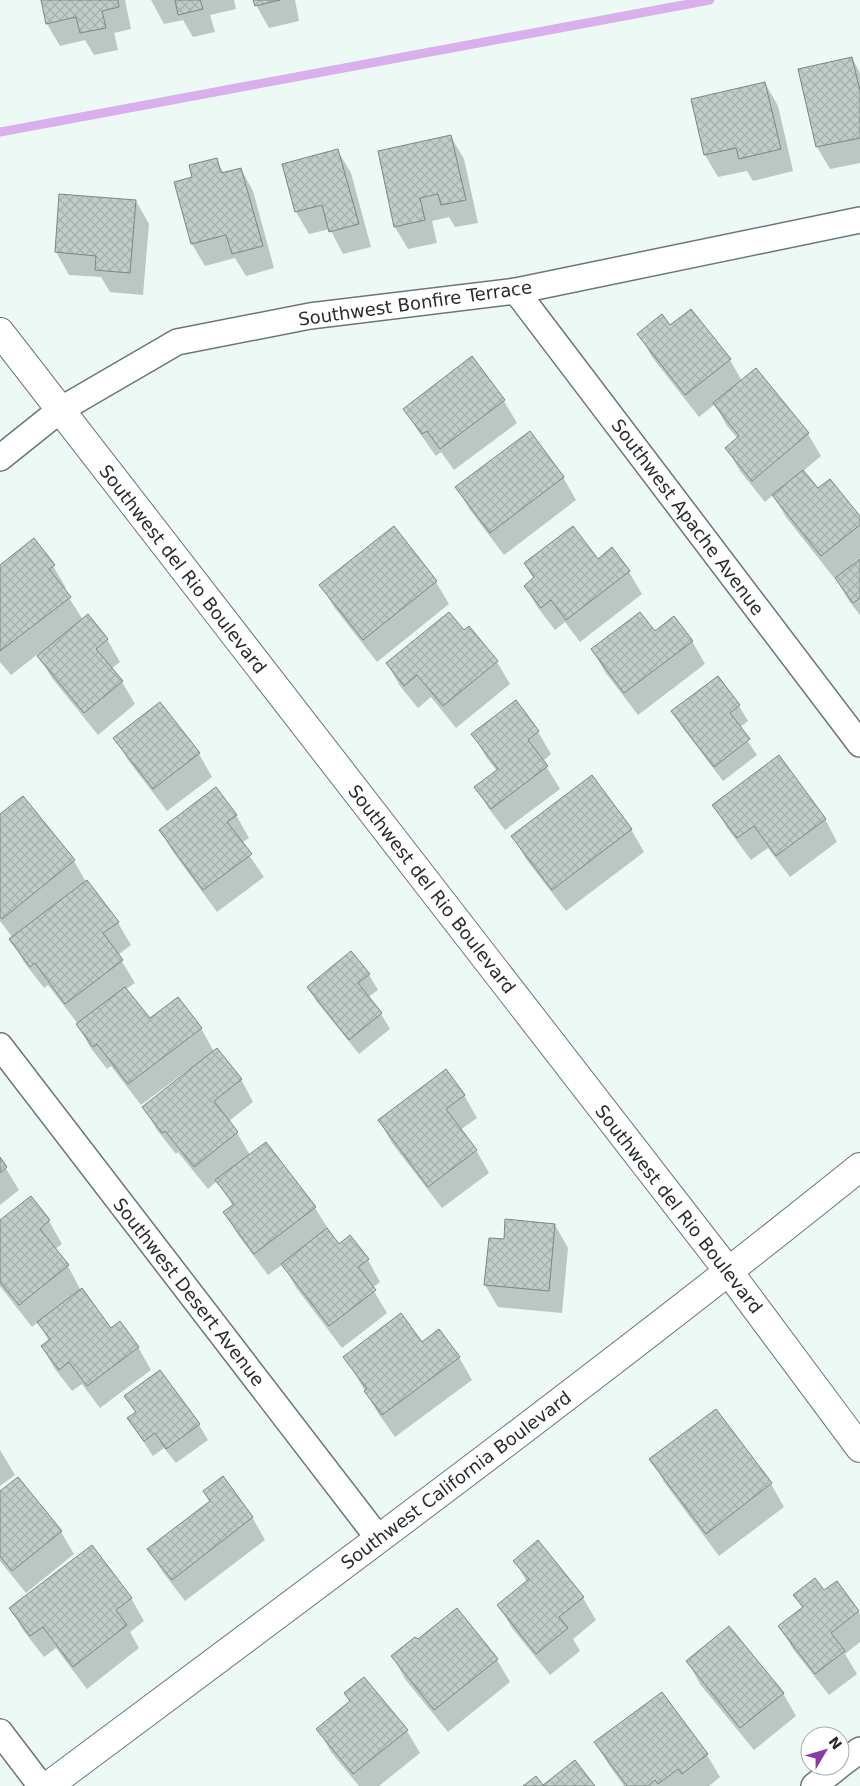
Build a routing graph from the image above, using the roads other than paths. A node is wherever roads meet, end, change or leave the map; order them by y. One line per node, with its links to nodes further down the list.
1 (860, 220): 2 (street, Southwest Bonfire Terrace)
2 (516, 291): 4 (street, Southwest Bonfire Terrace); 6 (street, Southwest Apache Avenue)
3 (0, 332): 4 (street, Southwest del Rio Boulevard)
4 (60, 410): 5 (street, Southwest Bonfire Terrace); 9 (street, Southwest del Rio Boulevard)
5 (0, 458)
6 (860, 744)
7 (0, 1046): 11 (street, Southwest Desert Avenue)
8 (860, 1167): 9 (street, Southwest California Boulevard)
9 (729, 1272): 10 (street, Southwest del Rio Boulevard); 11 (street, Southwest California Boulevard)
10 (860, 1448)
11 (379, 1539): 17 (street, Southwest California Boulevard)
12 (0, 1732): 16 (street)
13 (860, 1750): 14 (street)
14 (850, 1758)
15 (827, 1776): 18 (street)
16 (41, 1786)
17 (48, 1786)
18 (814, 1786)

